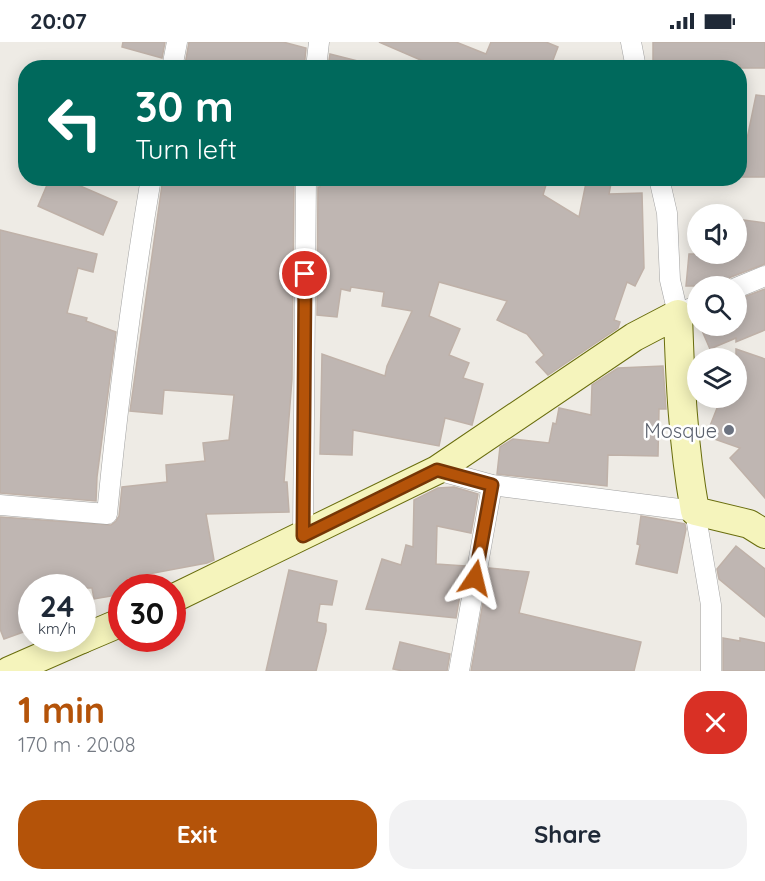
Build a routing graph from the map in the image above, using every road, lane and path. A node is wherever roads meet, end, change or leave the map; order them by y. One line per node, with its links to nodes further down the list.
1 (177, 42): 4 (street)
2 (319, 42): 5 (street)
3 (631, 42): 6 (street)
4 (173, 60)
5 (317, 60)
6 (634, 60)
7 (150, 186): 17 (street)
8 (306, 186): 20 (street)
9 (661, 186): 12 (street)
10 (765, 276): 11 (street)
11 (747, 283)
12 (687, 308)
13 (687, 310): 15 (street)
14 (687, 324): 18 (street)
15 (437, 470): 16 (street); 20 (street)
16 (492, 485): 18 (street); 24 (street)
17 (0, 505)
18 (695, 511): 19 (street); 25 (street)
19 (765, 534)
20 (303, 536): 21 (street)
21 (186, 592)
22 (52, 652): 23 (street)
23 (9, 671)
24 (459, 671)
25 (711, 671)

